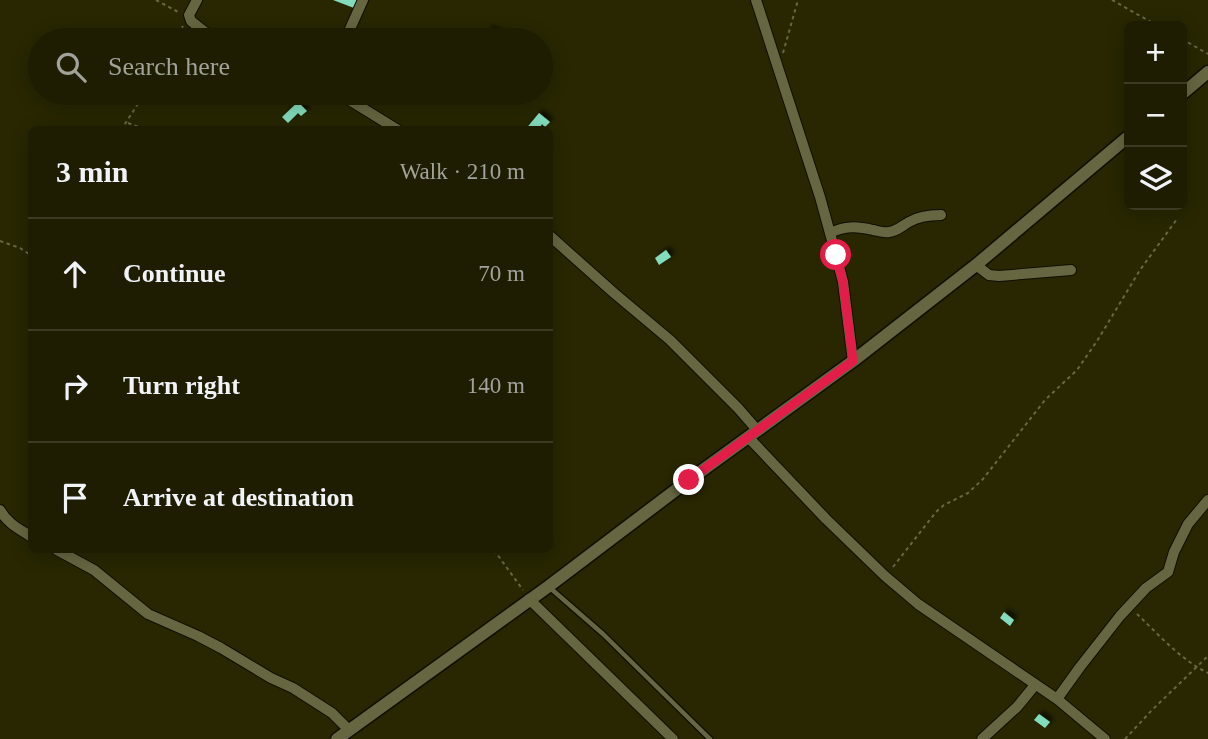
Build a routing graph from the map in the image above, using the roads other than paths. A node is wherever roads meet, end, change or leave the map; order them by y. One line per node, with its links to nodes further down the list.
1 (197, 0): 4 (street)
2 (363, 0): 5 (street)
3 (756, 0): 12 (street)
4 (200, 28)
5 (350, 28)
6 (1208, 72): 7 (street)
7 (1187, 89)
8 (357, 105): 9 (street)
9 (392, 126)
10 (1124, 140): 14 (street)
11 (941, 215): 12 (street)
12 (830, 233): 16 (street)
13 (553, 239): 17 (street)
14 (976, 265): 15 (street); 16 (street)
15 (1071, 270)
16 (853, 361): 17 (street)
17 (754, 435): 24 (street); 26 (street)
18 (1208, 500): 27 (street)
19 (0, 510): 21 (street)
20 (0, 519): 21 (street)
21 (13, 526): 22 (street)
22 (28, 535)
23 (63, 553): 28 (street)
24 (548, 586): 25 (street); 31 (lane)
25 (530, 599): 28 (street); 30 (street)
26 (1035, 685): 27 (street); 32 (street)
27 (1057, 699): 33 (street)
28 (349, 730): 29 (street)
29 (337, 739)
30 (673, 739)
31 (710, 739)
32 (982, 739)
33 (1105, 739)

